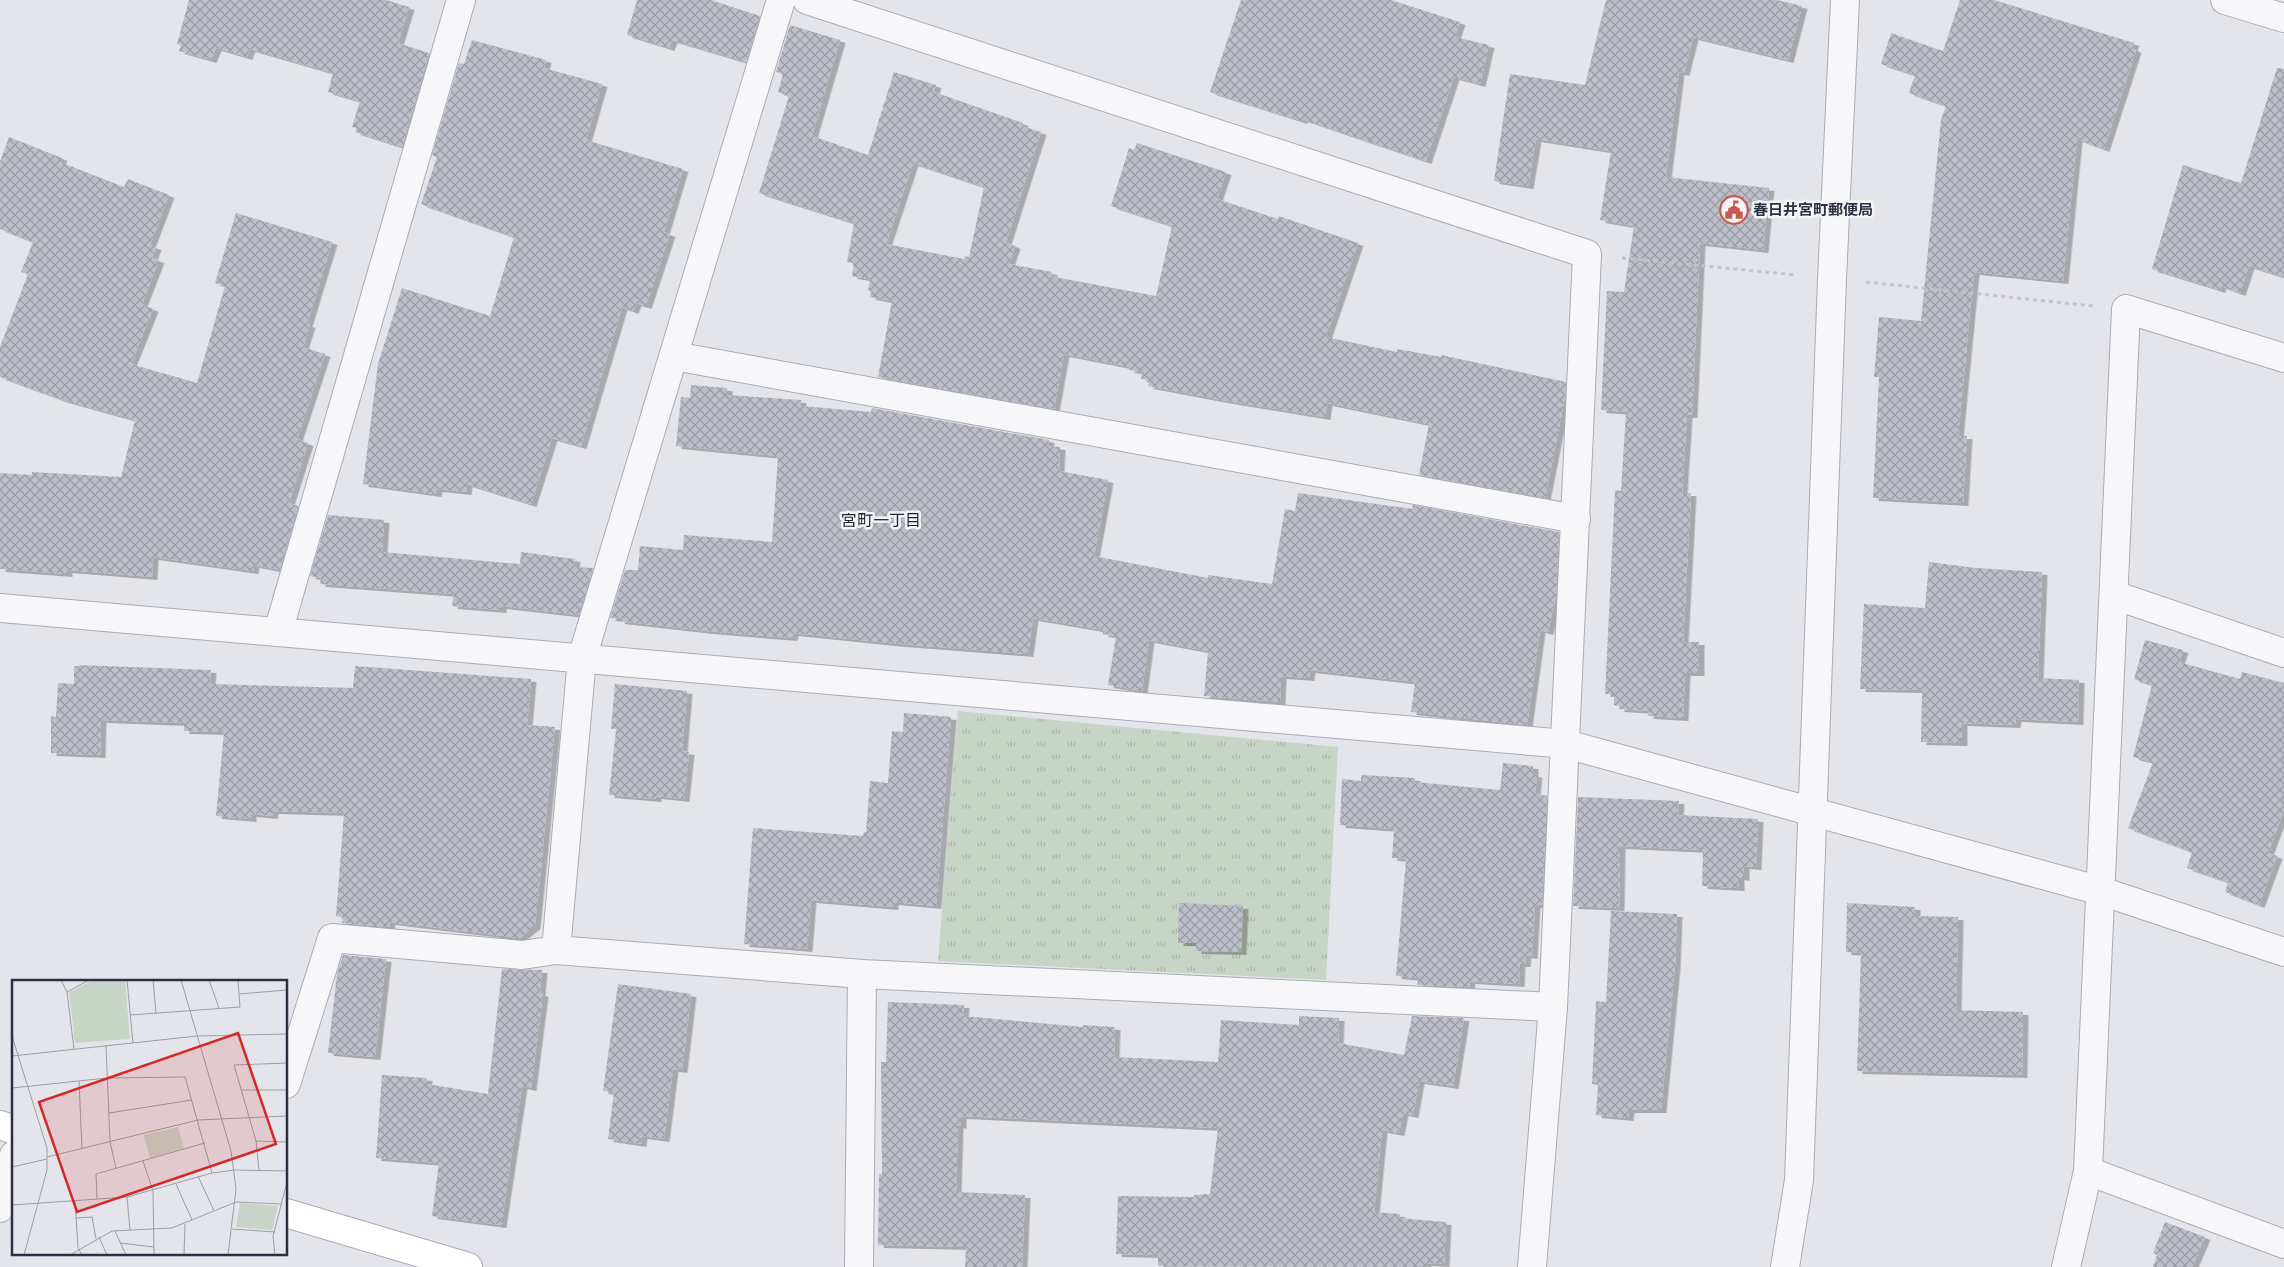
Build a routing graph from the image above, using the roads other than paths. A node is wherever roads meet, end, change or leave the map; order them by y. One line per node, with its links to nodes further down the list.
1 (461, 0): 12 (street)
2 (781, 0): 7 (street)
3 (807, 0): 9 (street)
4 (1845, 0): 16 (street)
5 (2225, 0): 6 (street)
6 (2284, 18)
7 (674, 356): 9 (street); 14 (street)
8 (2284, 358): 10 (street)
9 (1576, 519): 15 (street)
10 (2114, 595): 13 (street); 17 (street)
11 (0, 608): 12 (street)
12 (278, 632): 14 (street)
13 (2284, 653)
14 (582, 658): 15 (street); 18 (street)
15 (1566, 744): 16 (street); 21 (street)
16 (1811, 811): 17 (street); 33 (street)
17 (2101, 891): 19 (street); 26 (street)
18 (556, 950): 20 (street); 22 (street)
19 (2284, 952)
20 (862, 974): 21 (street); 31 (street)
21 (1553, 1007): 32 (street)
22 (288, 1078)
23 (0, 1125): 24 (main road)
24 (12, 1129)
25 (12, 1163): 27 (street)
26 (2088, 1171): 29 (street); 34 (street)
27 (0, 1208)
28 (288, 1213): 30 (main road)
29 (2284, 1244)
30 (468, 1267)
31 (860, 1267)
32 (1532, 1267)
33 (1785, 1267)
34 (2066, 1267)

